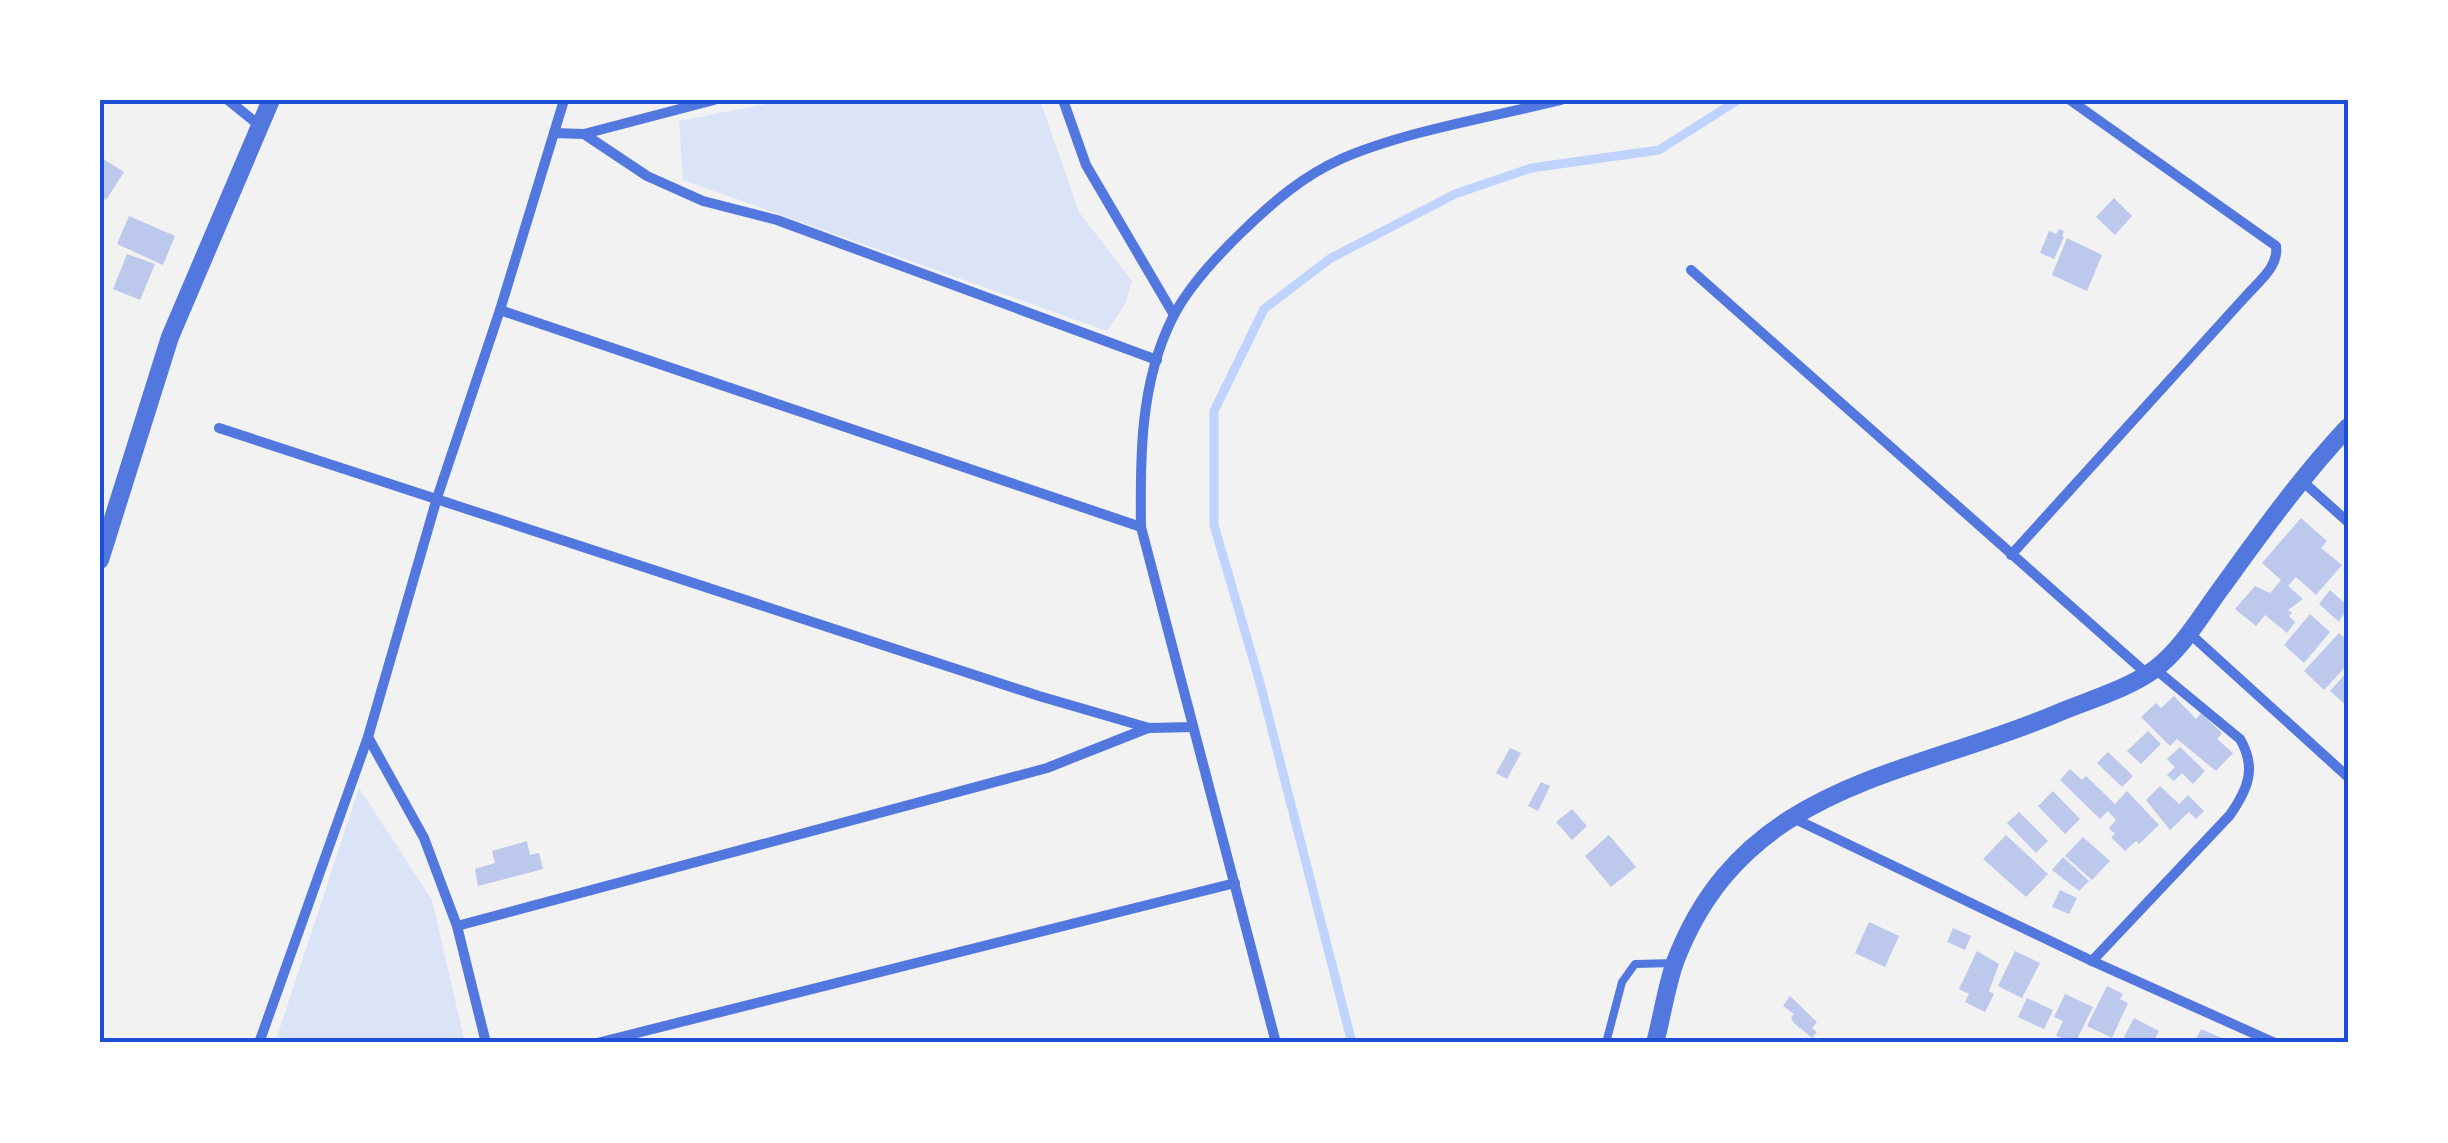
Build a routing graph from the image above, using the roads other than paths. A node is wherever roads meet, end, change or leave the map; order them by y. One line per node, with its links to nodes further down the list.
1 (228, 100): 8 (street)
2 (271, 100): 8 (street)
3 (564, 100): 9 (street)
4 (714, 100): 10 (street)
5 (1063, 100): 13 (street)
6 (1561, 100): 13 (street)
7 (2070, 100): 21 (street)
8 (260, 125): 22 (street)
9 (554, 133): 10 (street); 12 (street)
10 (584, 134): 14 (street)
11 (1691, 270): 21 (street)
12 (500, 310): 18 (street); 20 (street)
13 (1174, 314): 14 (street)
14 (1156, 360): 20 (street)
15 (2348, 427): 17 (street)
16 (219, 428): 18 (street)
17 (2301, 480): 19 (street); 23 (street)
18 (437, 498): 26 (street); 27 (street)
19 (2348, 522)
20 (1141, 527): 25 (street)
21 (2012, 555): 24 (street)
22 (100, 560)
23 (2188, 632): 24 (street); 28 (street)
24 (2151, 671): 29 (street); 33 (street)
25 (1193, 727): 26 (street); 30 (street)
26 (1148, 728): 31 (street)
27 (368, 738): 31 (street); 35 (street)
28 (2348, 777)
29 (1790, 816): 32 (street); 33 (street)
30 (1235, 883): 34 (street); 37 (street)
31 (457, 926): 36 (street)
32 (1675, 962): 38 (lane); 39 (street)
33 (2092, 962): 40 (street)
34 (1272, 1042)
35 (259, 1043)
36 (486, 1043)
37 (597, 1043)
38 (1606, 1043)
39 (1655, 1043)
40 (2275, 1043)

